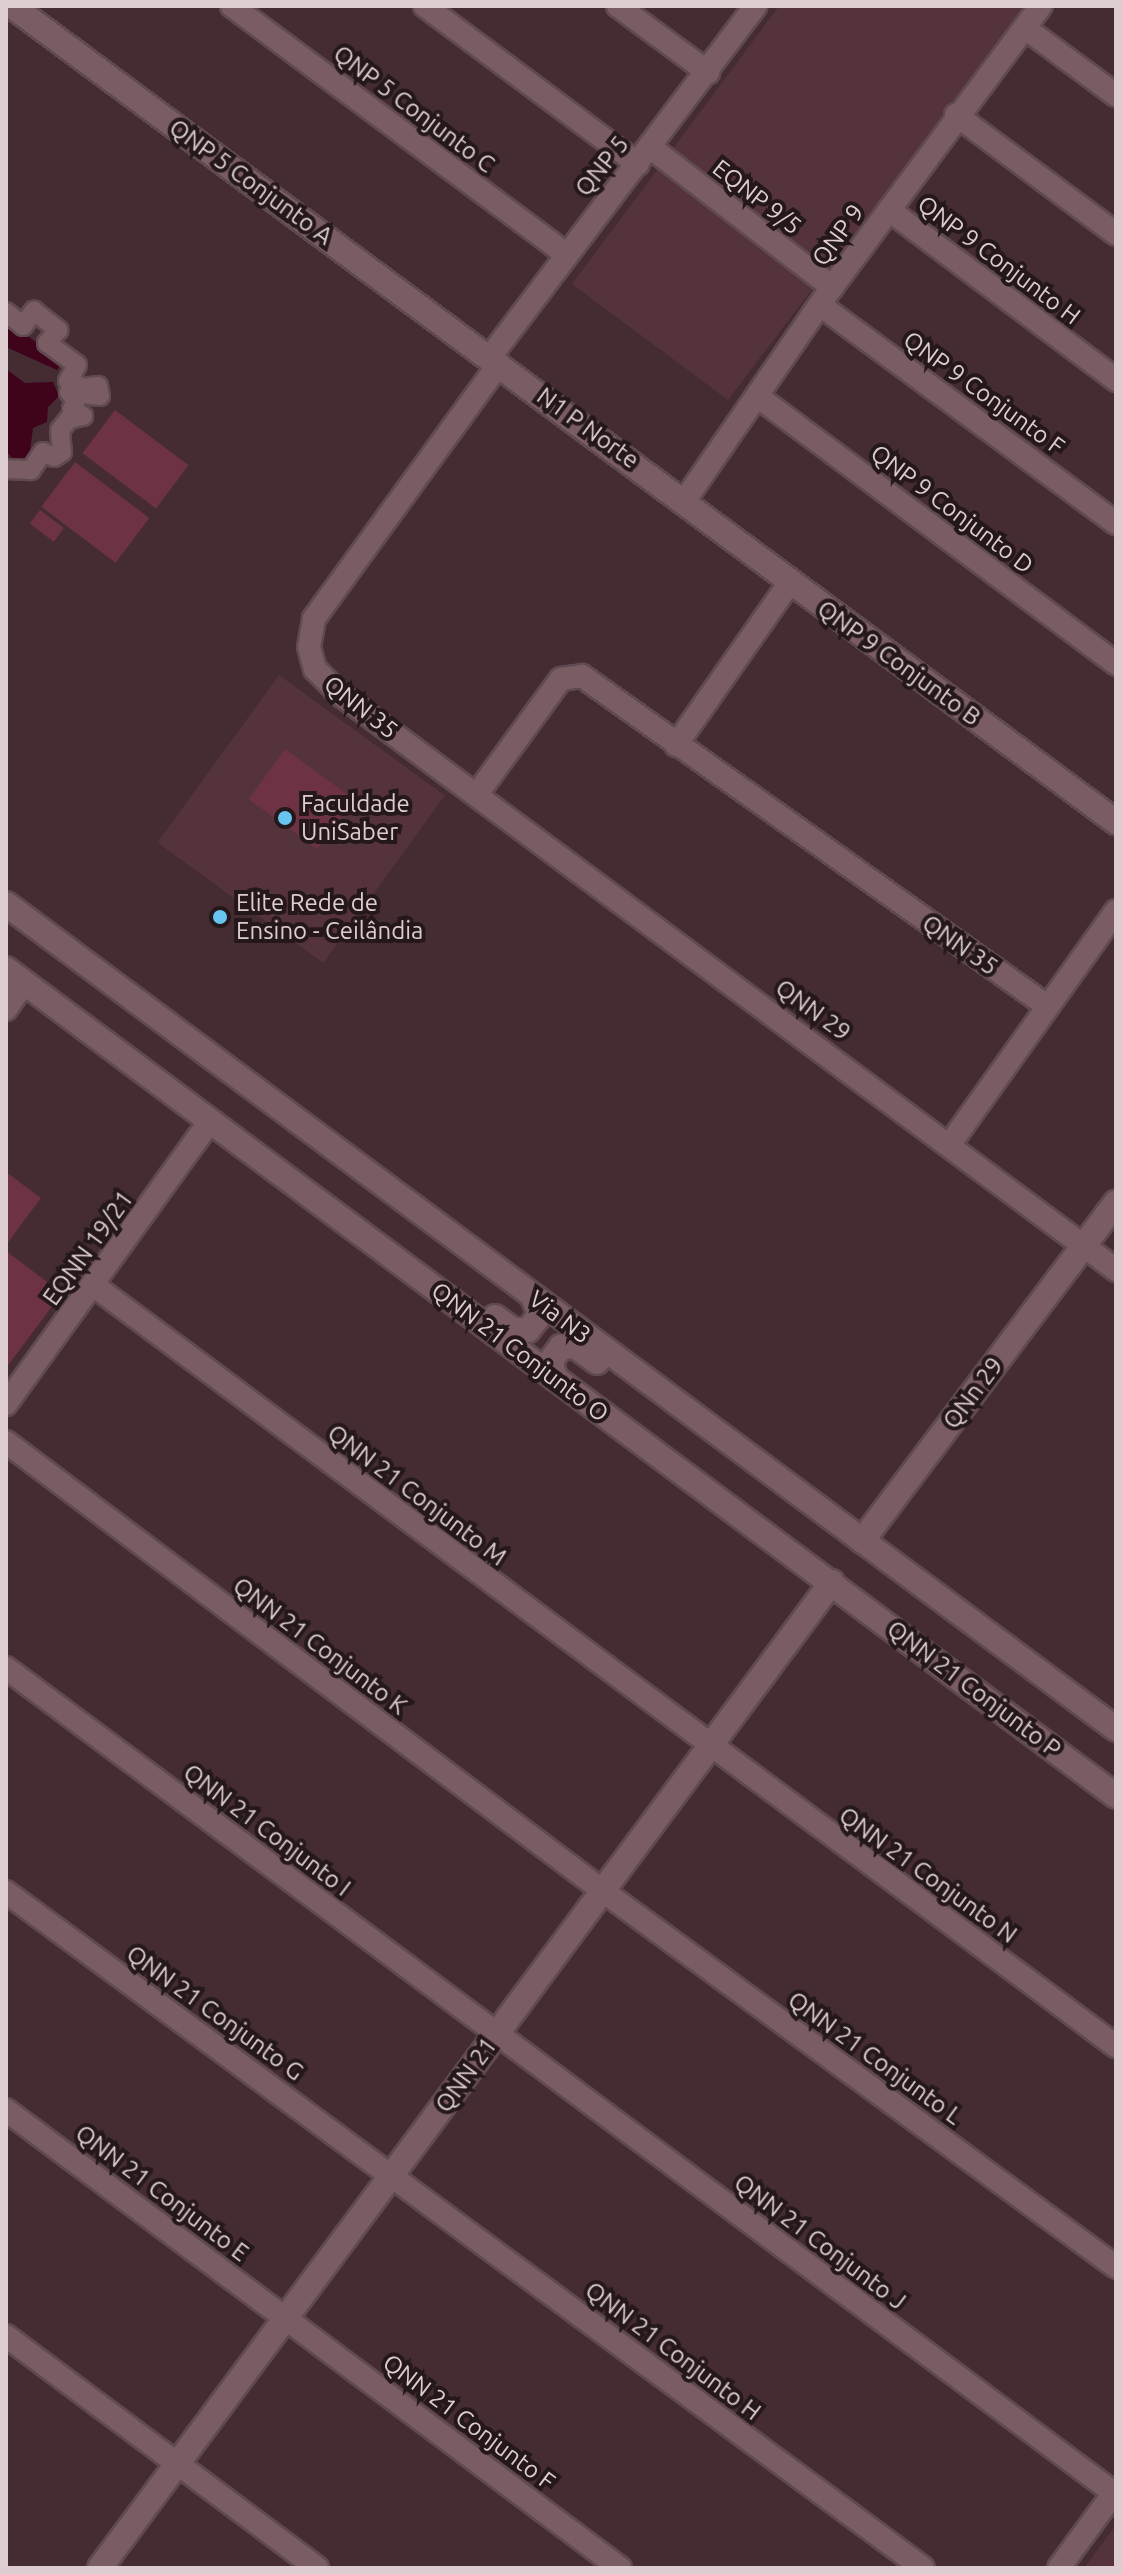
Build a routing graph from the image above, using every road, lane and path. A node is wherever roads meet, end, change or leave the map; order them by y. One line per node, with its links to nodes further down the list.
1 (12, 6): 17 (main road, QNP 5 Conjunto A)
2 (232, 6): 14 (street, QNP 5 Conjunto C)
3 (425, 6): 11 (street, EQNP 9/5)
4 (618, 6): 8 (street)
5 (755, 6): 8 (street, QNP 5)
6 (1041, 6): 7 (street, QNP 9)
7 (1025, 28): 9 (street); 10 (street, QNP 9)
8 (708, 72): 11 (street, QNP 5)
9 (1116, 95)
10 (956, 115): 12 (street, QNP 9); 13 (street)
11 (644, 155): 14 (street, QNP 5); 15 (street, EQNP 9/5)
12 (889, 210): 15 (street, QNP 9); 18 (street, QNP 9 Conjunto H)
13 (1116, 234)
14 (565, 253): 17 (street, QNP 5)
15 (826, 296): 19 (street, QNP 9); 22 (street, QNP 9 Conjunto F)
16 (6, 312): 20 (street)
17 (495, 361): 21 (main road, N1 P Norte); 26 (street, QNN 35)
18 (1116, 380)
19 (757, 396): 21 (street, QNP 9); 24 (street, QNP 9 Conjunto D)
20 (6, 469)
21 (685, 500): 23 (main road, QNP 9 Conjunto B)
22 (1116, 523)
23 (790, 582): 25 (street); 27 (main road, QNP 9 Conjunto B)
24 (1116, 664)
25 (676, 745): 26 (street, QNN 35); 31 (street, QNN 35)
26 (477, 794): 34 (street, QNN 29)
27 (1116, 822)
28 (6, 904): 39 (main road, Via N3)
29 (1116, 911): 31 (street)
30 (15, 976): 32 (street); 33 (main road)
31 (1047, 1006): 34 (street)
32 (6, 1009)
33 (218, 1128): 38 (street, EQNN 19/21); 39 (main road); 40 (main road, QNN 21 Conjunto O)
34 (950, 1144): 36 (street, QNN 29)
35 (1116, 1203): 36 (main road)
36 (1084, 1246): 37 (street, QNN 29); 44 (main road, QNn 29)
37 (1116, 1270)
38 (93, 1285): 41 (street, EQNN 19/21); 49 (street, QNN 21 Conjunto M)
39 (533, 1297): 43 (main road, Via N3)
40 (556, 1379): 43 (main road); 45 (main road, QNN 21 Conjunto O)
41 (6, 1404)
42 (6, 1442): 52 (street, QNN 21 Conjunto K)
43 (748, 1455): 44 (main road, Via N3)
44 (862, 1541): 48 (main road, Via N3)
45 (832, 1582): 47 (main road, QNN 21 Conjunto P); 49 (main road, QNN 21)
46 (6, 1668): 54 (street, QNN 21 Conjunto I)
47 (1024, 1728): 50 (main road); 51 (main road, QNN 21 Conjunto P)
48 (1116, 1729)
49 (710, 1746): 52 (main road, QNN 21); 55 (street, QNN 21 Conjunto N)
50 (1116, 1778)
51 (1116, 1796)
52 (603, 1891): 54 (main road, QNN 21); 58 (street, QNN 21 Conjunto L)
53 (6, 1892): 57 (street, QNN 21 Conjunto G)
54 (496, 2033): 57 (main road, QNN 21); 62 (street, QNN 21 Conjunto J)
55 (1116, 2046)
56 (6, 2110): 59 (street, QNN 21 Conjunto E)
57 (393, 2175): 59 (main road, QNN 21); 66 (street, QNN 21 Conjunto H)
58 (1116, 2267)
59 (286, 2318): 61 (main road, QNN 21); 65 (street, QNN 21 Conjunto F)
60 (6, 2336): 61 (street)
61 (178, 2465): 63 (main road, QNN 21); 64 (street)
62 (1115, 2492): 67 (street)
63 (100, 2568)
64 (317, 2568)
65 (620, 2568)
66 (923, 2568)
67 (1059, 2568)

